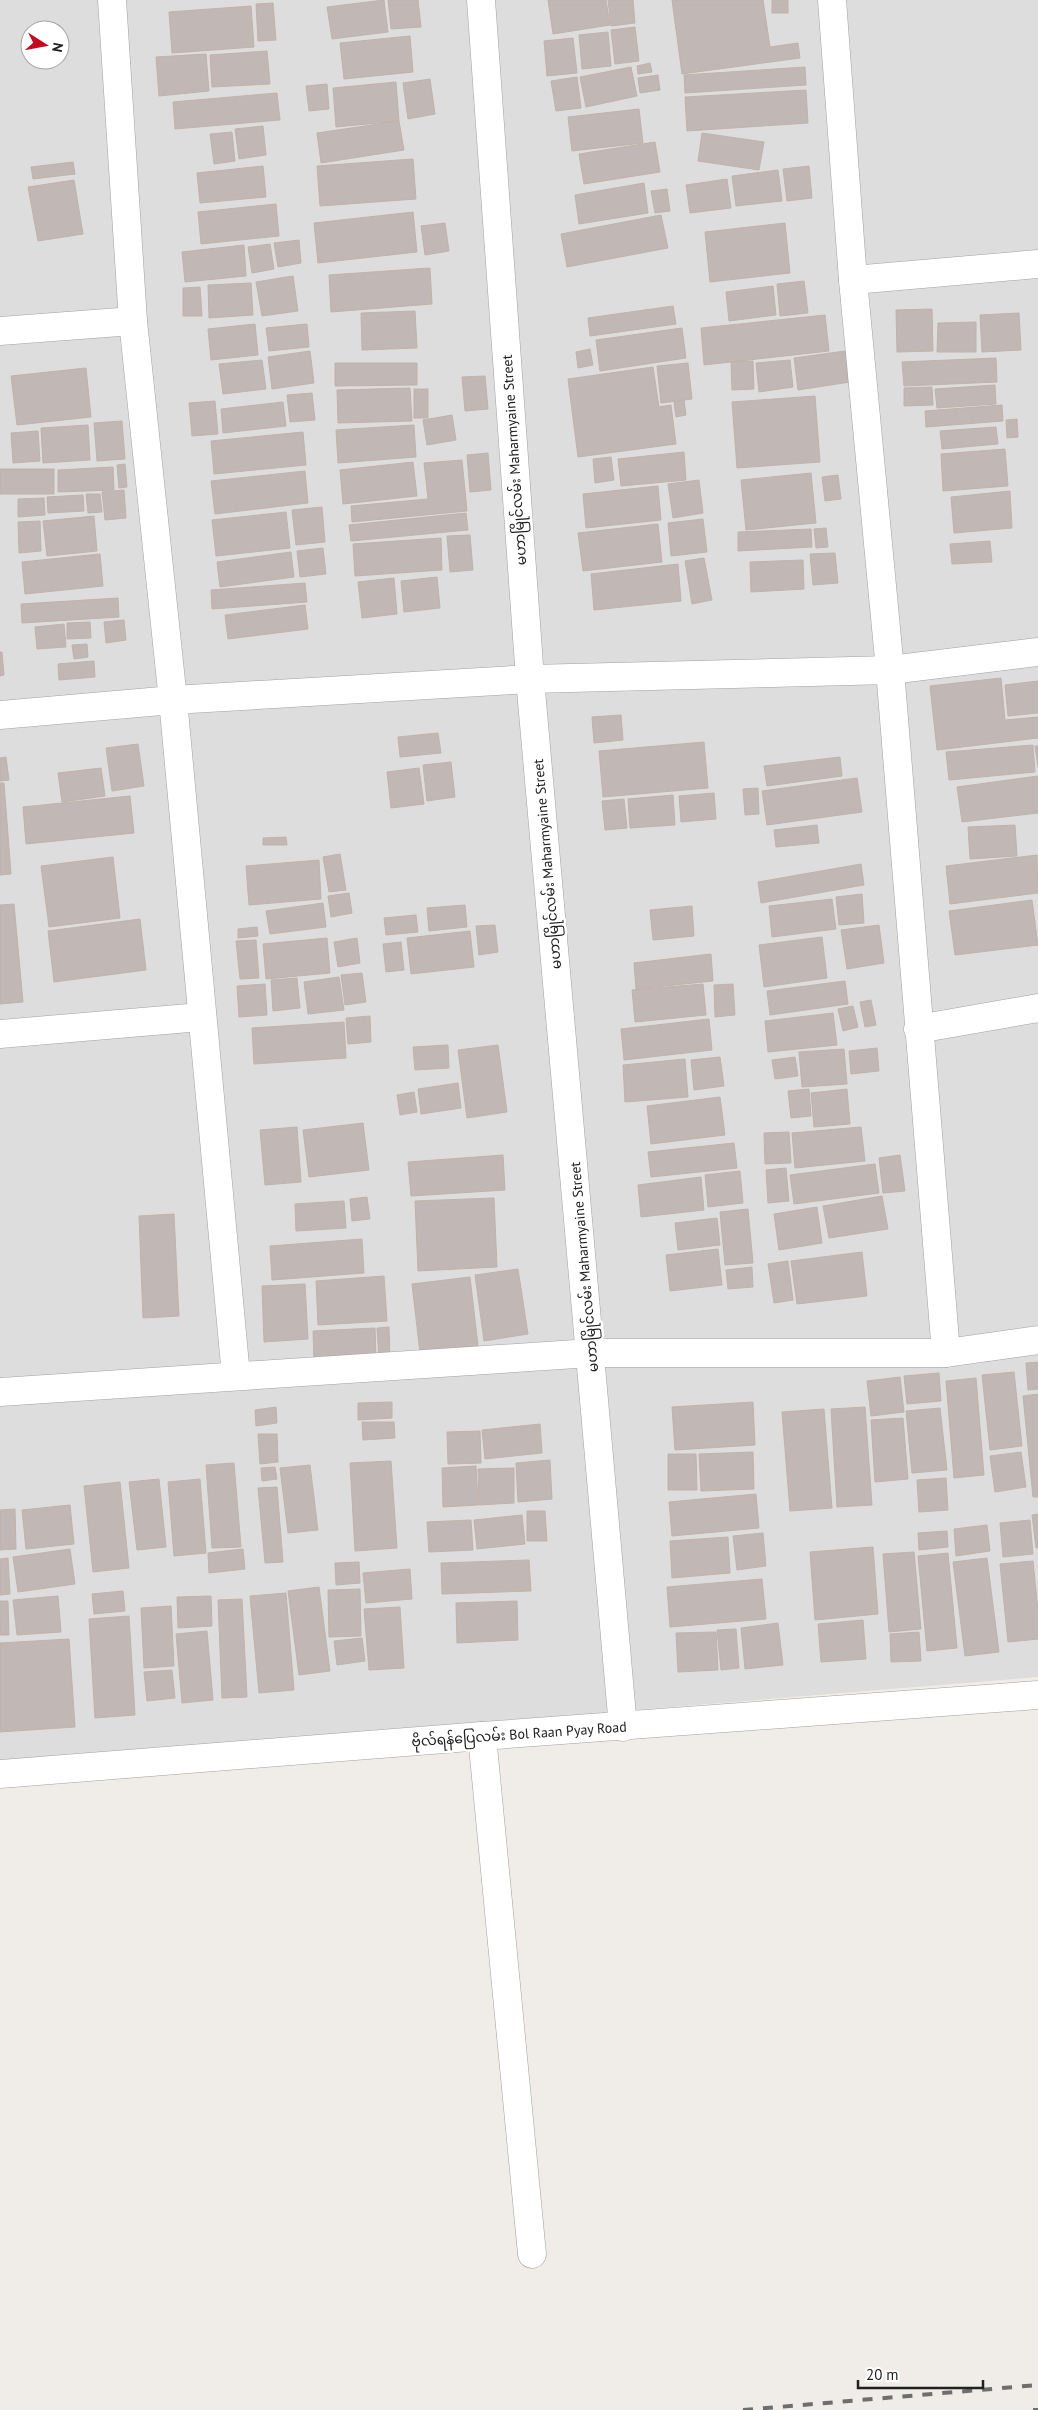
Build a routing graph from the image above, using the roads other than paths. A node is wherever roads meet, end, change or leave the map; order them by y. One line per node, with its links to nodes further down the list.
1 (112, 0): 6 (street)
2 (481, 0): 10 (street, မဟာမြိုင်လမ်း Maharmyaine Street)
3 (832, 0): 5 (street)
4 (1038, 264): 5 (street)
5 (853, 280): 9 (street)
6 (133, 321): 7 (street); 11 (street)
7 (0, 331)
8 (1038, 652): 9 (street)
9 (890, 670): 10 (street); 15 (street)
10 (530, 679): 11 (street); 18 (street, မဟာမြိုင်လမ်း Maharmyaine Street)
11 (173, 700): 12 (street); 14 (street)
12 (0, 714)
13 (1038, 1008): 15 (street)
14 (201, 1017): 16 (street); 20 (street)
15 (918, 1029): 19 (street)
16 (0, 1034)
17 (1038, 1340): 19 (street)
18 (592, 1353): 19 (street); 20 (street); 23 (street, မဟာမြိုင်လမ်း Maharmyaine Street)
19 (946, 1353)
20 (236, 1376): 21 (street)
21 (0, 1392)
22 (1038, 1695): 23 (street, ဗိုလ်ရန်ပြေလမ်း Bol Raan Pyay Road)
23 (623, 1727): 24 (street, ဗိုလ်ရန်ပြေလမ်း Bol Raan Pyay Road)
24 (482, 1736): 25 (street, ဗိုလ်ရန်ပြေလမ်း Bol Raan Pyay Road); 26 (street)
25 (0, 1774)
26 (532, 2254)

